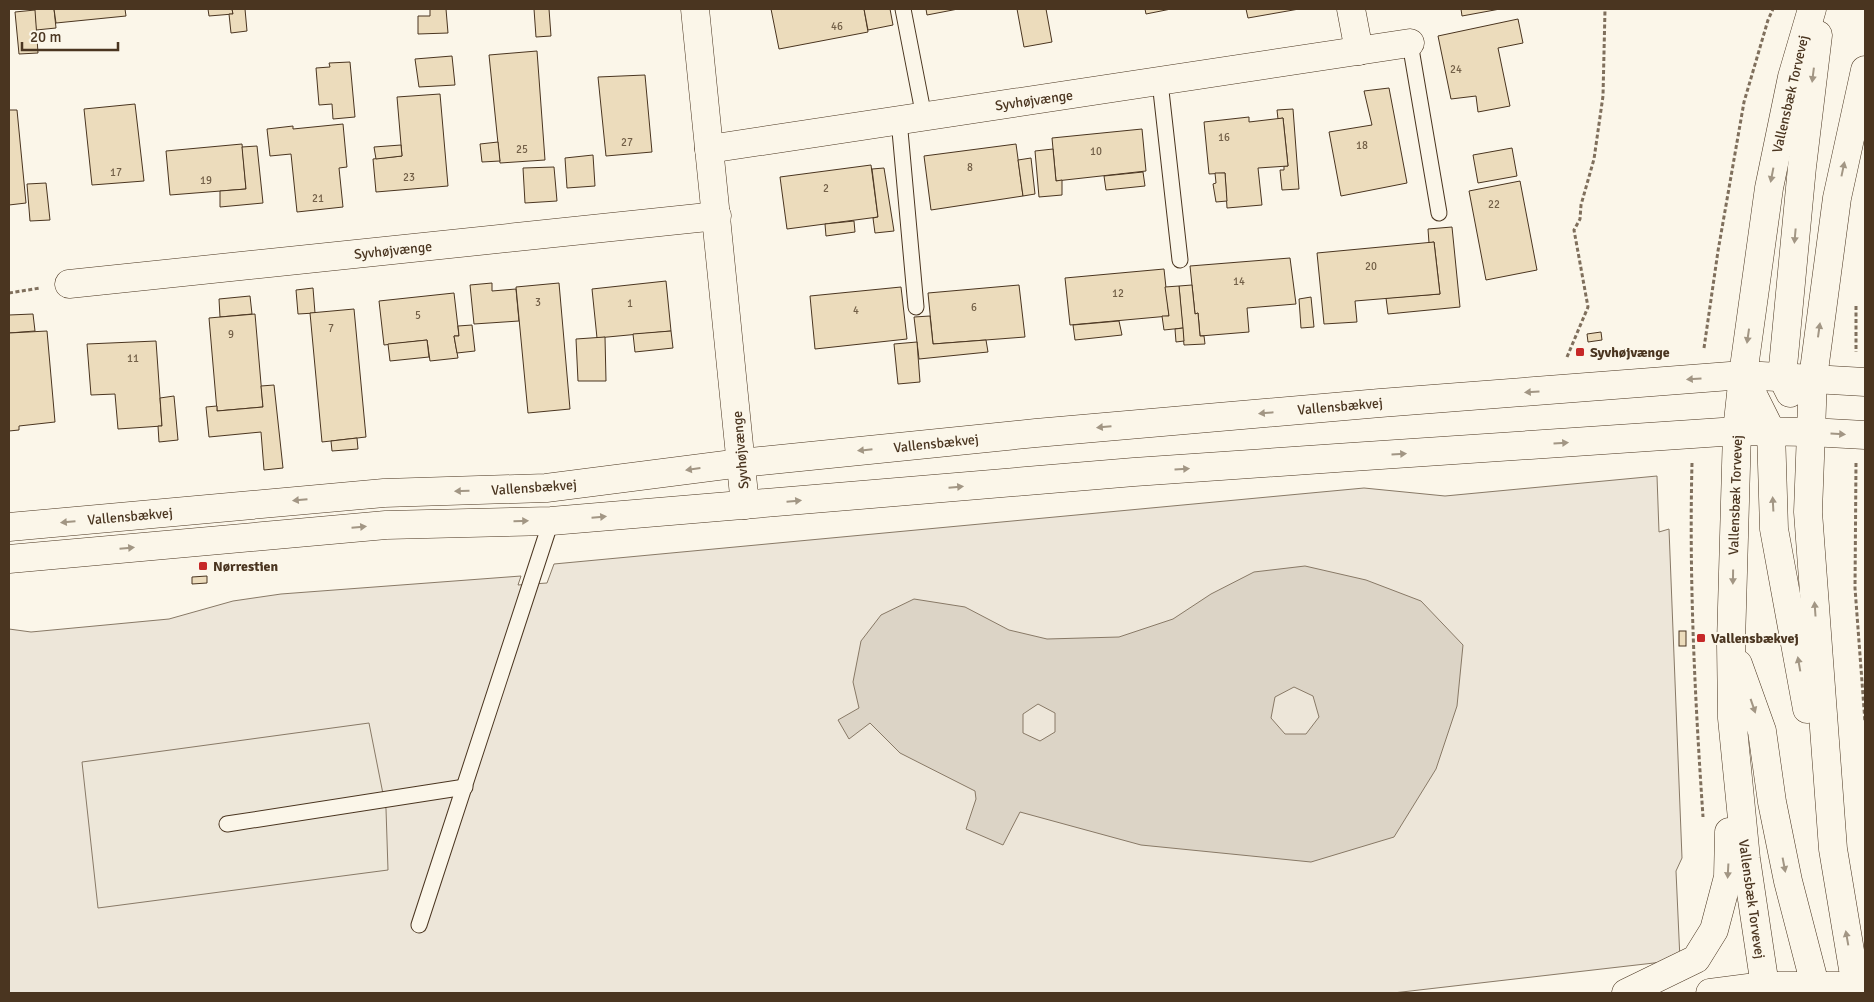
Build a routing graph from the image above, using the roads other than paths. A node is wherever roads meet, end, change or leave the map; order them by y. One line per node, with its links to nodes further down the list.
1 (695, 9): 11 (main road, Syvhøjvænge)
2 (903, 9): 10 (lane)
3 (1351, 9): 7 (main road)
4 (1812, 9): 17 (main road, Vallensbæk Torvevej, one-way to 17)
5 (1821, 9): 18 (main road, one-way to 18)
6 (1410, 44): 7 (main road, Syvhøjvænge); 12 (lane)
7 (1359, 51): 9 (main road, Syvhøjvænge)
8 (1865, 70): 19 (main road, one-way to 8)
9 (1160, 82): 10 (main road, Syvhøjvænge); 14 (lane)
10 (912, 119): 11 (main road, Syvhøjvænge); 16 (lane)
11 (709, 149): 13 (main road, Syvhøjvænge)
12 (1439, 213)
13 (717, 216): 15 (main road, Syvhøjvænge); 25 (main road, Syvhøjvænge)
14 (1180, 260)
15 (69, 284)
16 (916, 307)
17 (1743, 376): 18 (main road, Vallensbækvej); 21 (main road, Vallensbæk Torvevej); 22 (main road); 25 (main road, Vallensbækvej, one-way to 25)
18 (1782, 377): 19 (main road, Vallensbækvej); 23 (main road)
19 (1812, 378): 20 (main road, Vallensbækvej); 23 (main road)
20 (1860, 382)
21 (1737, 431): 22 (main road); 26 (main road, one-way to 21); 30 (main road, Vallensbæk Torvevej, one-way to 30)
22 (1771, 431): 23 (main road); 34 (main road, one-way to 22)
23 (1810, 432): 24 (main road, one-way to 24); 34 (main road, one-way to 23)
24 (1861, 435)
25 (742, 463): 26 (main road, Syvhøjvænge); 28 (main road, Vallensbækvej, one-way to 28)
26 (745, 505): 27 (main road, one-way to 26)
27 (551, 521): 29 (main road, one-way to 27); 32 (lane)
28 (9, 527)
29 (9, 559)
30 (1731, 643): 31 (main road, Vallensbæk Torvevej); 37 (main road, one-way to 37)
31 (1732, 718): 38 (main road, Vallensbæk Torvevej); 39 (main road, one-way to 39)
32 (465, 786): 33 (lane); 35 (lane)
33 (227, 824)
34 (1833, 850): 36 (main road, one-way to 34)
35 (419, 925)
36 (1859, 988): 37 (main road)
37 (1816, 990): 38 (main road)
38 (1768, 991): 40 (main road)
39 (1626, 993)
40 (1710, 993)

